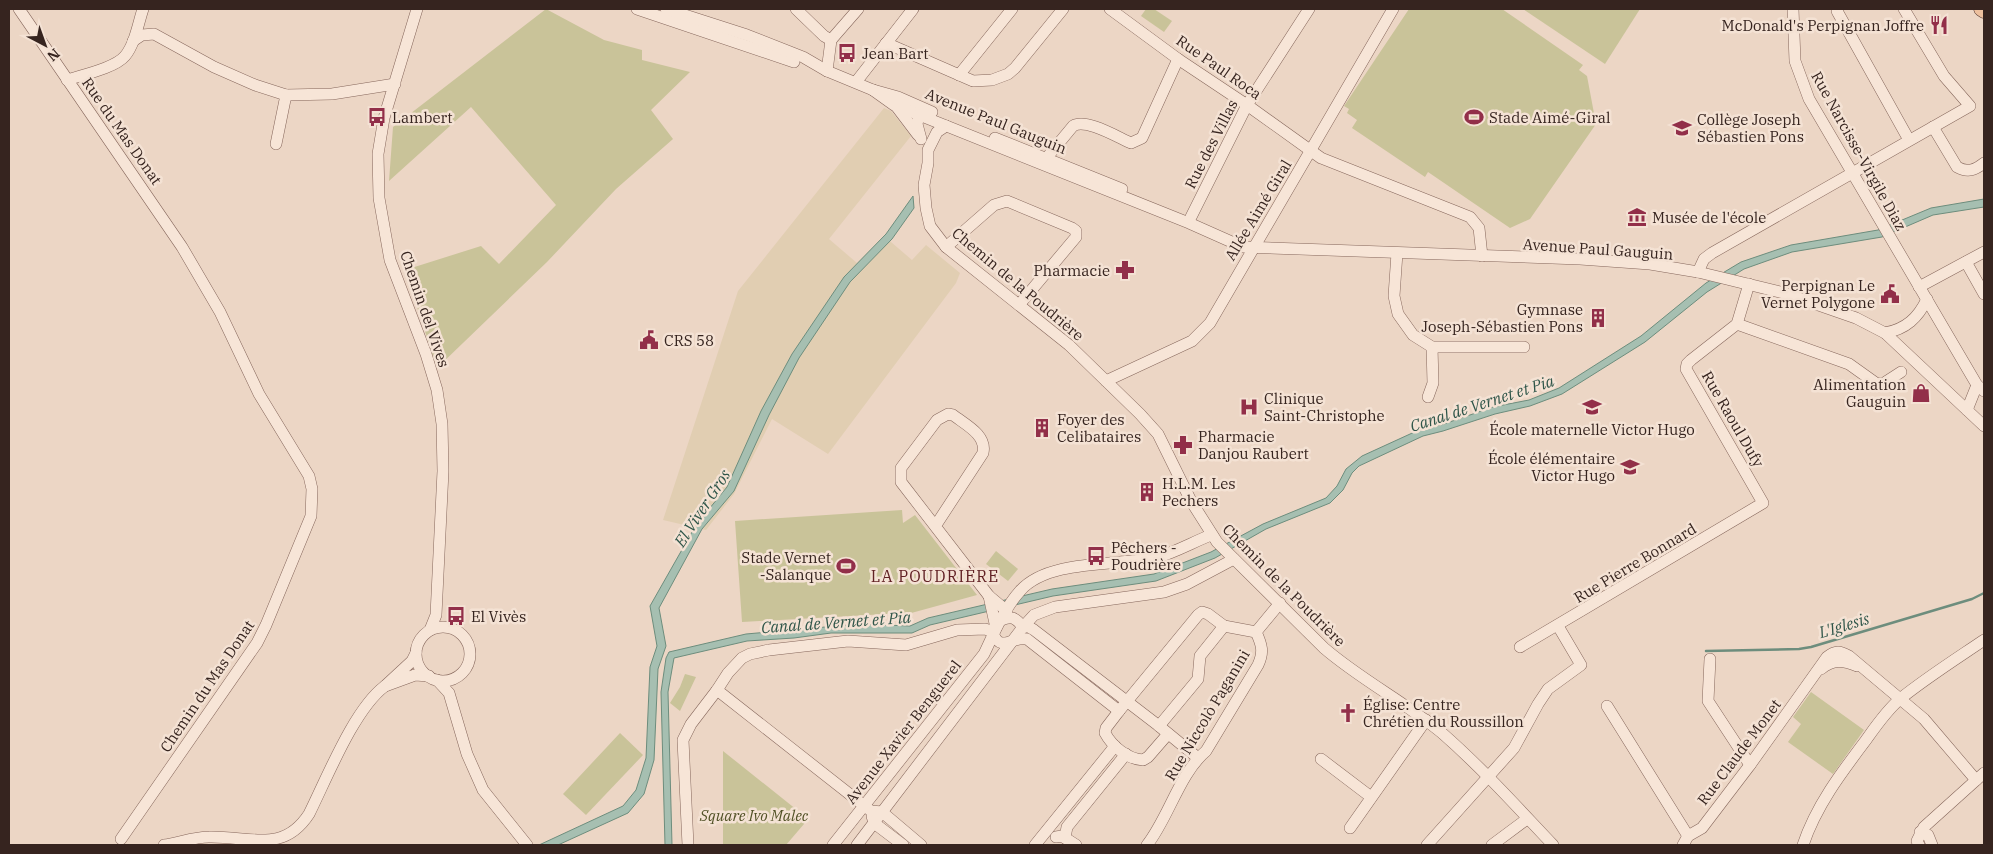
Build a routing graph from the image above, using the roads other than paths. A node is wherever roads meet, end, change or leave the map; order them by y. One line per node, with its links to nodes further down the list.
1 (19, 9): 27 (street, Rue du Mas Donat)
2 (143, 9): 22 (street)
3 (411, 9): 20 (street, Chemin del Vives)
4 (418, 9): 20 (street, Chemin del Vives)
5 (637, 9): 25 (street)
6 (666, 9): 25 (street)
7 (796, 9): 21 (street)
8 (857, 9): 21 (street)
9 (913, 9): 23 (street)
10 (1012, 9): 26 (street)
11 (1063, 9): 26 (street)
12 (1110, 9): 24 (street, Rue Paul Roca)
13 (1309, 9): 33 (street, Rue des Villas)
14 (1393, 9): 40 (street, Allée Aimé Giral)
15 (1793, 9): 45 (street, Rue Narcisse-Virgile Diaz)
16 (1904, 9): 36 (street)
17 (1980, 9): 19 (main road)
18 (1837, 10): 37 (street)
19 (1984, 11)
20 (410, 30): 29 (street, Chemin del Vives)
21 (831, 40): 25 (street)
22 (133, 41): 27 (street); 31 (street)
23 (886, 43): 26 (street); 28 (street)
24 (1178, 59): 33 (street, Rue Paul Roca); 42 (street)
25 (827, 70): 28 (street)
26 (960, 75)
27 (67, 80): 47 (street, Rue du Mas Donat)
28 (856, 82): 30 (street)
29 (395, 84): 31 (street); 75 (street, Chemin del Vives)
30 (874, 90): 32 (street, Avenue Paul Gauguin); 34 (street, Avenue Paul Gauguin)
31 (286, 95): 38 (street)
32 (894, 104): 34 (street, Avenue Paul Gauguin); 39 (street)
33 (1247, 105): 40 (street, Rue Paul Roca); 46 (street, Rue des Villas)
34 (923, 113): 35 (street, Avenue Paul Gauguin); 39 (street, Chemin de la Poudrière)
35 (948, 123): 39 (street); 41 (street, Avenue Paul Gauguin); 42 (street, Avenue Paul Gauguin)
36 (1933, 127): 37 (street); 43 (street)
37 (1909, 140): 45 (street)
38 (276, 144)
39 (927, 144): 48 (street, Chemin de la Poudrière)
40 (1311, 150): 49 (street, Allée Aimé Giral); 52 (street, Rue Paul Roca)
41 (1020, 156): 42 (street, Avenue Paul Gauguin); 44 (street, Avenue Paul Gauguin)
42 (1045, 160): 44 (street, Avenue Paul Gauguin); 46 (street, Avenue Paul Gauguin)
43 (1984, 163)
44 (1058, 172): 49 (street, Avenue Paul Gauguin)
45 (1852, 172): 54 (street); 56 (street, Rue Narcisse-Virgile Diaz)
46 (1191, 217): 49 (street, Avenue Paul Gauguin)
47 (182, 247): 113 (street, Chemin du Mas Donat)
48 (946, 247): 59 (street, Chemin de la Poudrière); 59 (street)
49 (1254, 247): 51 (street, Avenue Paul Gauguin); 65 (street, Allée Aimé Giral)
50 (1984, 252): 53 (street)
51 (1397, 253): 52 (street, Avenue Paul Gauguin); 62 (street)
52 (1482, 256): 54 (street, Avenue Paul Gauguin)
53 (1966, 262): 56 (street); 57 (street)
54 (1698, 272): 55 (street, Avenue Paul Gauguin)
55 (1749, 284): 60 (street); 61 (street, Avenue Paul Gauguin)
56 (1919, 287): 58 (street, Rue Narcisse-Virgile Diaz)
57 (1984, 294)
58 (1927, 299): 61 (street); 66 (street, Rue Narcisse-Virgile Diaz)
59 (1019, 305): 65 (street, Chemin de la Poudrière)
60 (1737, 324): 64 (street); 70 (street, Rue Raoul Dufy)
61 (1885, 333): 68 (street, Avenue Paul Gauguin)
62 (1432, 347): 63 (street); 67 (street)
63 (1524, 347)
64 (1901, 372)
65 (1106, 381): 72 (street, Chemin de la Poudrière)
66 (1981, 388): 68 (street, Rue Narcisse-Virgile Diaz)
67 (1428, 397)
68 (1967, 410): 69 (street, Avenue Paul Gauguin)
69 (1984, 426)
70 (1764, 503): 79 (street, Rue Pierre Bonnard)
71 (936, 525): 71 (street); 74 (street)
72 (1214, 538): 73 (street, Chemin de la Poudrière); 77 (street, Avenue Xavier Benguerel)
73 (1234, 559): 76 (street, Chemin de la Poudrière); 81 (street, Avenue Xavier Benguerel)
74 (989, 596): 77 (street); 77 (street)
75 (436, 602): 80 (street); 82 (street, Chemin del Vives)
76 (1280, 603): 83 (street, Rue Niccolò Paganini); 98 (street, Chemin de la Poudrière)
77 (998, 625): 81 (street); 84 (street); 92 (street); 108 (street, Avenue Xavier Benguerel)
78 (1224, 626): 83 (street); 95 (street); 99 (street)
79 (1558, 626): 86 (street, Rue Pierre Bonnard); 106 (street)
80 (450, 627): 82 (street); 90 (street)
81 (1023, 627): 84 (street, Avenue Xavier Benguerel); 95 (street)
82 (430, 630): 87 (street)
83 (1256, 632): 102 (street, Rue Niccolò Paganini)
84 (1014, 639): 97 (street); 108 (street, Avenue Xavier Benguerel)
85 (1984, 640): 94 (street)
86 (1520, 647)
87 (416, 653): 89 (street); 91 (street)
88 (1710, 659): 104 (street)
89 (433, 678): 90 (street); 91 (street); 93 (street)
90 (454, 678): 93 (street)
91 (385, 686): 116 (street)
92 (718, 690): 108 (street); 118 (street)
93 (450, 693): 117 (street)
94 (1900, 699): 104 (street, Rue Claude Monet); 105 (street); 129 (street)
95 (1128, 702): 97 (street); 99 (street)
96 (1607, 706): 115 (street)
97 (1119, 711): 100 (street)
98 (1426, 720): 106 (street, Chemin de la Poudrière); 107 (street)
99 (1164, 730): 101 (street); 102 (street)
100 (1115, 746): 101 (street); 114 (street)
101 (1126, 754): 114 (street)
102 (1198, 758): 125 (street, Rue Niccolò Paganini)
103 (1321, 759): 107 (street)
104 (1750, 765): 115 (street, Rue Claude Monet)
105 (1980, 776): 112 (street)
106 (1487, 777): 109 (street, Chemin de la Poudrière); 126 (street)
107 (1371, 797): 111 (street)
108 (872, 810): 110 (street, Avenue Xavier Benguerel); 119 (street, Avenue Xavier Benguerel); 122 (street)
109 (1527, 819): 127 (street); 128 (street, Chemin de la Poudrière)
110 (874, 823): 120 (street, Avenue Xavier Benguerel); 121 (street)
111 (1350, 828)
112 (1920, 832): 130 (street); 131 (street)
113 (121, 839)
114 (1056, 839): 123 (street); 124 (street)
115 (1686, 841)
116 (164, 845)
117 (527, 845)
118 (688, 845)
119 (833, 845)
120 (857, 845)
121 (903, 845)
122 (921, 845)
123 (1035, 845)
124 (1076, 845)
125 (1147, 845)
126 (1427, 845)
127 (1492, 845)
128 (1553, 845)
129 (1803, 845)
130 (1918, 845)
131 (1932, 845)

